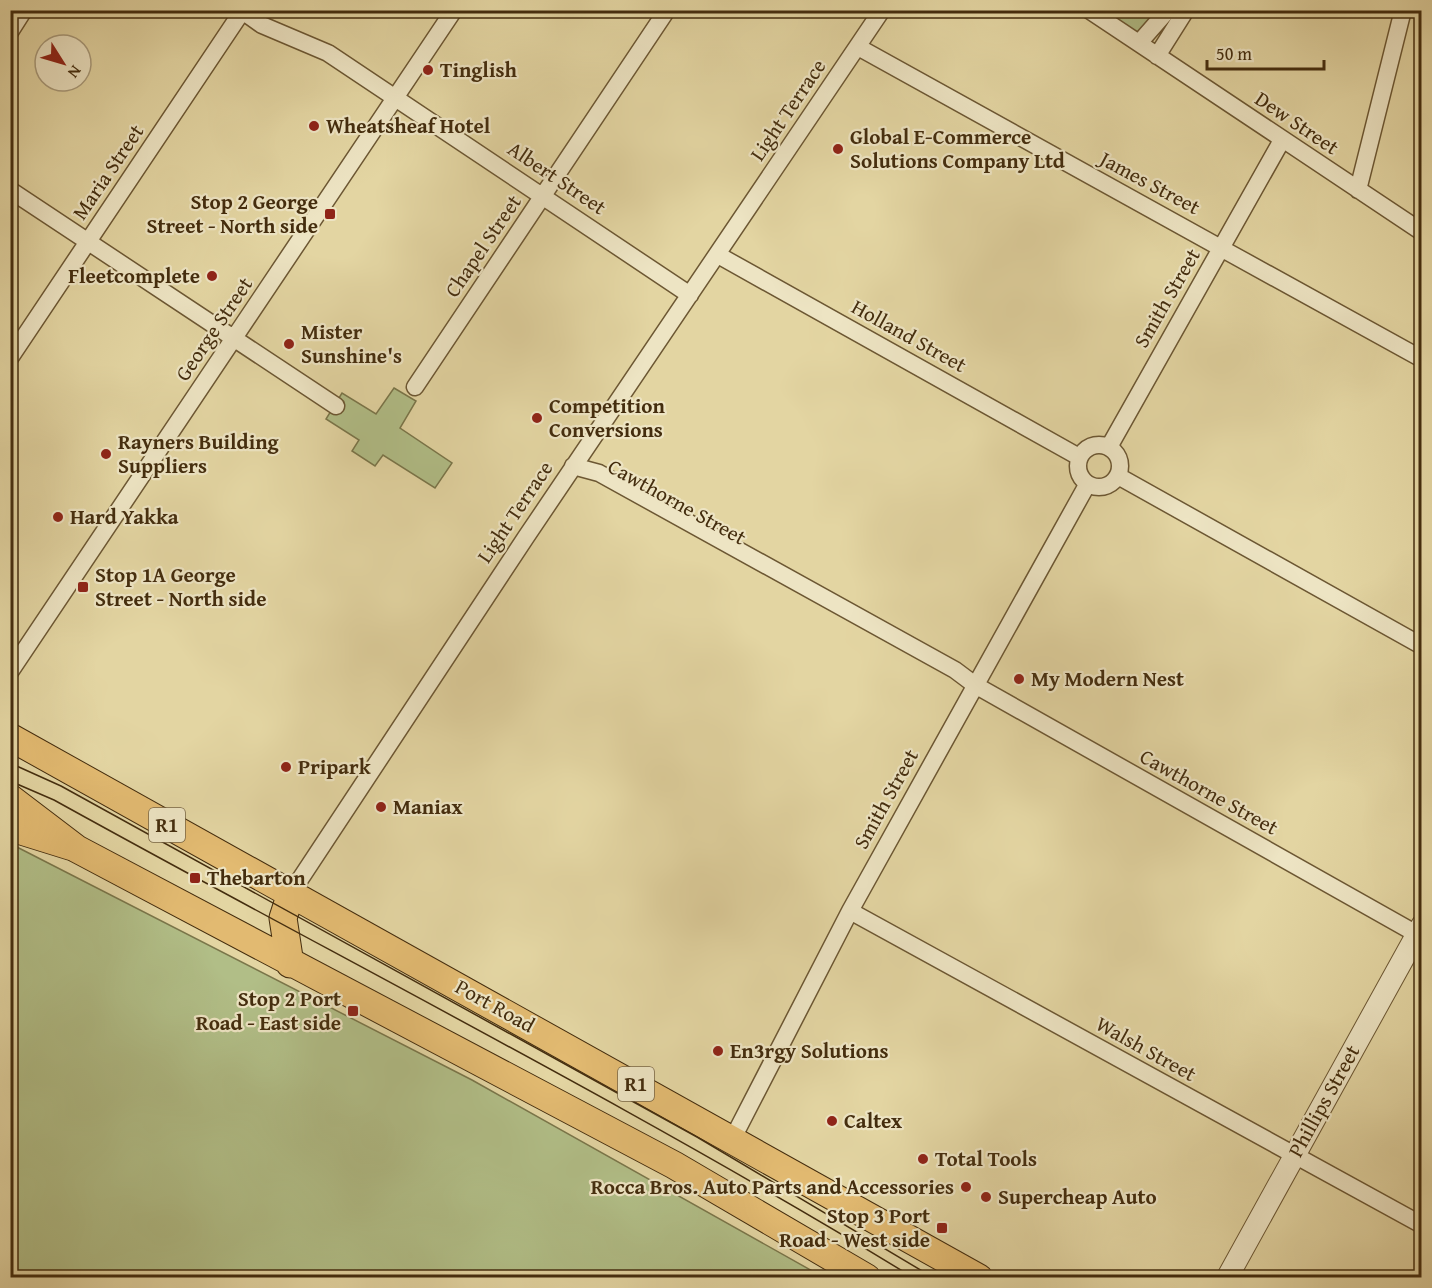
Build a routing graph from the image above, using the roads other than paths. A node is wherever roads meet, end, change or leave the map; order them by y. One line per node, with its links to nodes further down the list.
1 (24, 10): 10 (street)
2 (454, 10): 14 (street, George Street)
3 (667, 10): 18 (street, Chapel Street)
4 (882, 10): 12 (street, Light Terrace)
5 (1089, 10): 11 (street, Dew Street)
6 (1168, 10): 11 (street)
7 (1186, 10): 13 (street)
8 (1403, 10): 17 (street)
9 (242, 11): 14 (street, Albert Street); 20 (street, Maria Street)
10 (10, 32)
11 (1139, 43): 13 (street, Dew Street)
12 (858, 47): 21 (street, James Street); 22 (street, Light Terrace)
13 (1157, 56): 15 (street, Dew Street)
14 (396, 97): 18 (street, Albert Street); 24 (street, George Street)
15 (1282, 140): 17 (street, Dew Street); 21 (street, Smith Street)
16 (10, 190): 20 (street)
17 (1358, 190): 19 (street, Dew Street)
18 (544, 196): 23 (street, Albert Street); 27 (street, Chapel Street)
19 (1422, 232)
20 (87, 243): 24 (street); 25 (street, Maria Street)
21 (1222, 247): 26 (street, James Street); 29 (street, Smith Street)
22 (718, 255): 23 (street, Light Terrace); 30 (street, Holland Street)
23 (690, 295): 31 (street, Light Terrace)
24 (235, 339): 28 (street); 35 (street, George Street)
25 (10, 358)
26 (1422, 359)
27 (415, 387)
28 (336, 406)
29 (1109, 447): 30 (street); 32 (street)
30 (1079, 457): 33 (street)
31 (573, 466): 36 (street, Cawthorne Street); 41 (street, Light Terrace)
32 (1118, 476): 33 (street); 34 (street)
33 (1087, 485): 36 (street, Smith Street)
34 (1422, 646)
35 (10, 672)
36 (975, 685): 42 (street, Smith Street); 43 (street, Cawthorne Street)
37 (10, 737): 41 (highway, Port Road / R1)
38 (10, 798): 40 (highway, R1)
39 (10, 828): 40 (main road)
40 (77, 849): 44 (highway, R1)
41 (291, 893): 44 (highway); 45 (highway, Port Road / R1)
42 (850, 911): 45 (street, Smith Street); 46 (street, Walsh Street)
43 (1420, 932): 46 (street, Phillips Street)
44 (290, 964): 48 (highway, R1)
45 (733, 1138): 49 (highway, Port Road / R1)
46 (1294, 1156): 47 (street, Walsh Street); 50 (street, Phillips Street)
47 (1422, 1225)
48 (867, 1278)
49 (979, 1278)
50 (1227, 1278)

